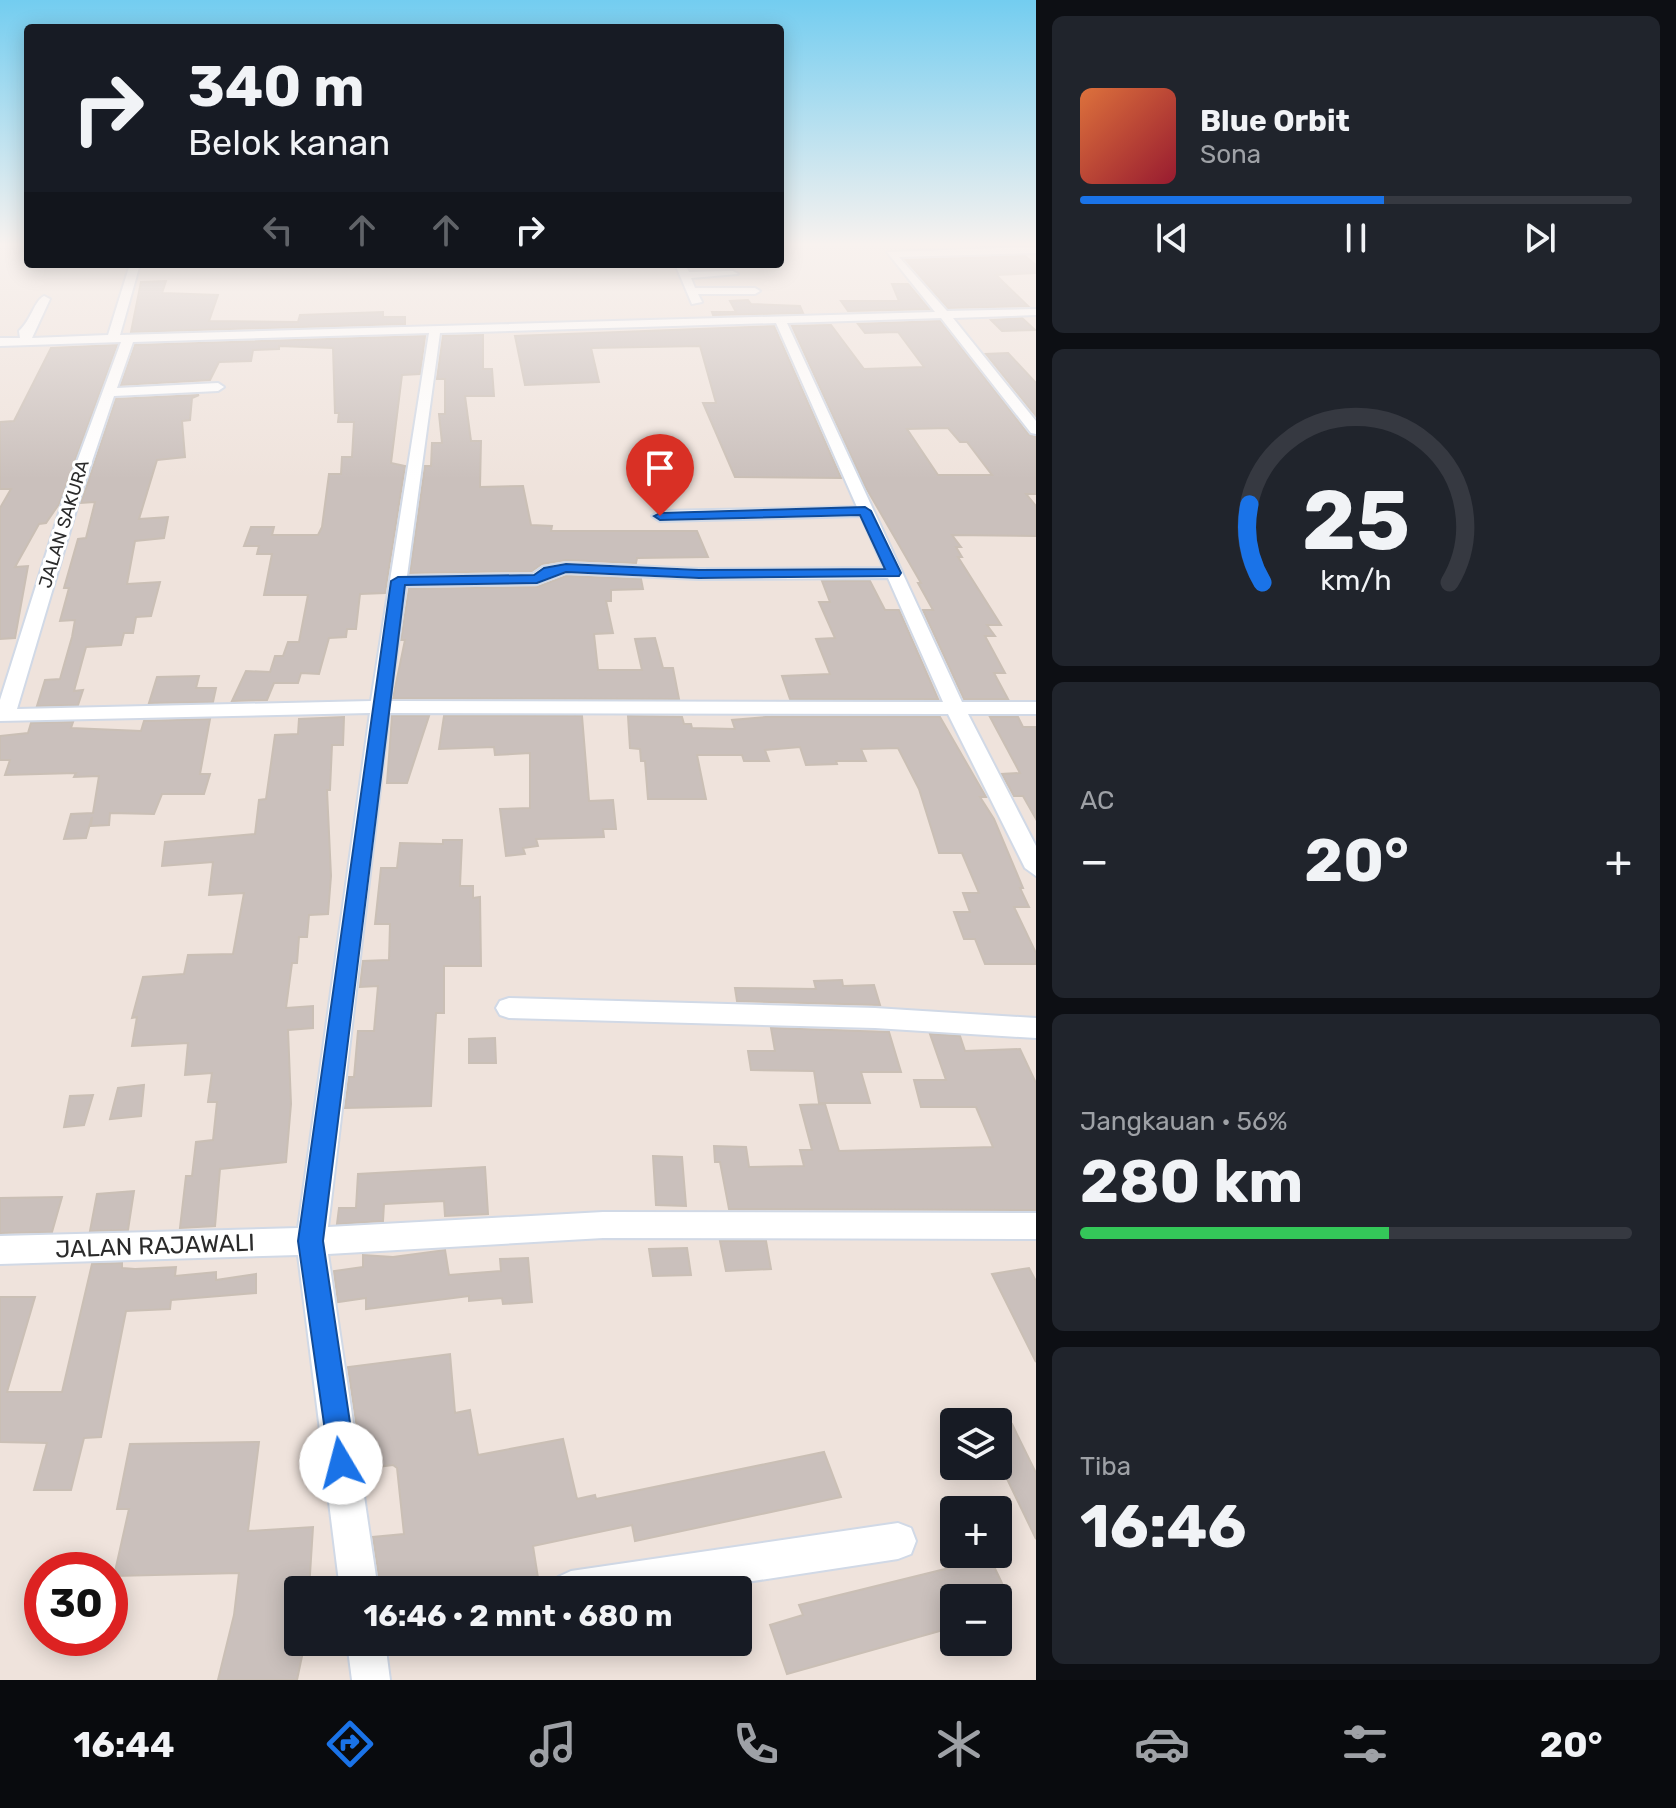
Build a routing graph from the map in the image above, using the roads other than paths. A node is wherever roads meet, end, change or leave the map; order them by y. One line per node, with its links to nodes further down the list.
1 (35, 322): 8 (street)
2 (124, 322): 7 (street, JALAN SAKURA)
3 (687, 322): 6 (street)
4 (781, 322): 13 (street)
5 (948, 322): 12 (street)
6 (435, 329): 7 (street); 16 (street)
7 (121, 337): 8 (street); 11 (street, JALAN SAKURA)
8 (26, 341): 9 (street)
9 (0, 342)
10 (218, 387): 11 (street)
11 (109, 392): 20 (street, JALAN SAKURA)
12 (1036, 430)
13 (865, 511): 14 (street); 15 (street)
14 (660, 516)
15 (894, 573): 16 (street); 18 (street)
16 (398, 581): 17 (street)
17 (380, 707): 18 (street); 20 (street); 25 (street)
18 (955, 708): 19 (street); 21 (street)
19 (1036, 708)
20 (3, 715)
21 (1036, 868)
22 (509, 1008): 23 (street)
23 (1036, 1028)
24 (1036, 1226): 25 (street, JALAN RAJAWALI)
25 (311, 1241): 26 (street, JALAN RAJAWALI); 28 (street)
26 (0, 1250)
27 (898, 1541): 29 (street)
28 (357, 1576)
29 (664, 1576)
30 (368, 1656): 31 (street)
31 (371, 1680)

